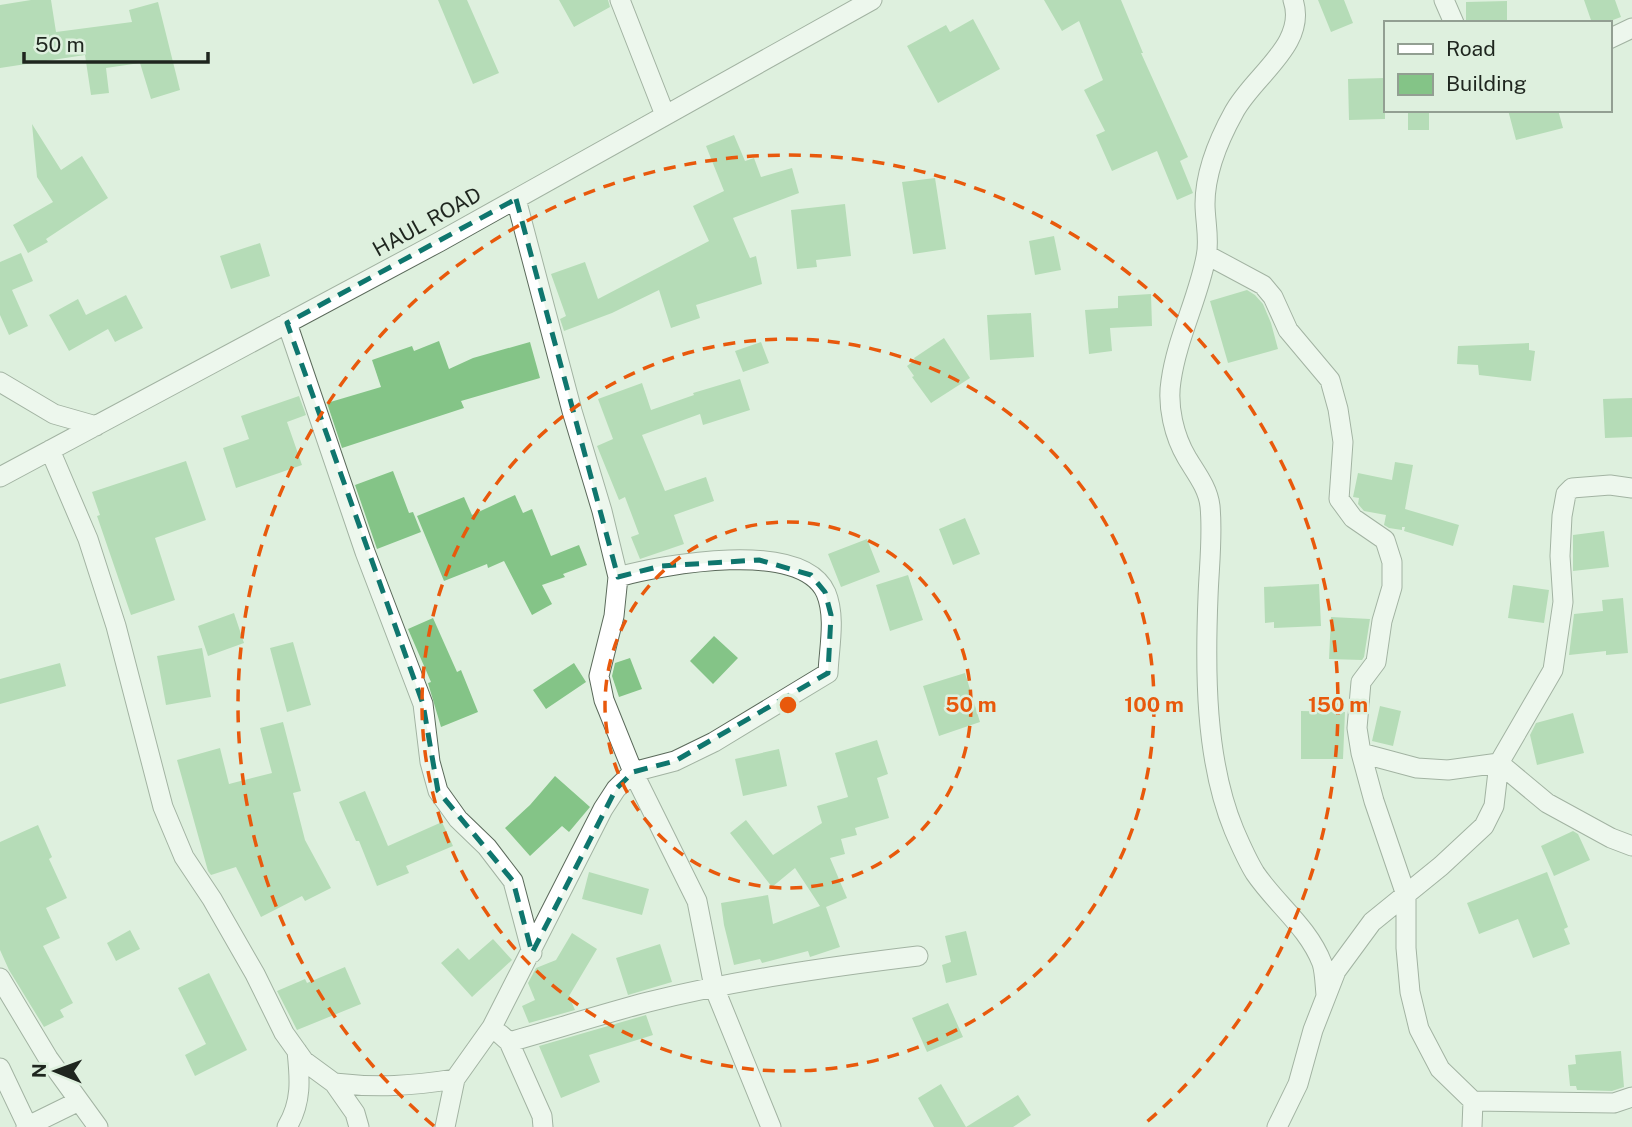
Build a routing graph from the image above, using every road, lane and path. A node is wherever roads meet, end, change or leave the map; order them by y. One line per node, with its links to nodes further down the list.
1 (620, 0): 8 (street)
2 (872, 0): 8 (street, HAUL ROAD)
3 (1293, 0): 10 (street)
4 (1444, 0): 5 (street)
5 (1453, 21)
6 (1632, 27): 7 (street)
7 (1611, 38)
8 (665, 115): 9 (street, HAUL ROAD)
9 (516, 200): 11 (street, HAUL ROAD); 17 (street)
10 (1207, 255): 18 (street); 27 (street)
11 (287, 323): 13 (street, HAUL ROAD); 23 (street)
12 (0, 382): 13 (street)
13 (96, 426): 14 (street, HAUL ROAD)
14 (50, 450): 15 (street, HAUL ROAD); 30 (street)
15 (0, 477)
16 (1632, 488): 19 (street)
17 (618, 577): 20 (street); 20 (street)
18 (1361, 753): 19 (street); 22 (street)
19 (1499, 763): 21 (street); 22 (street)
20 (633, 772): 23 (street); 26 (street)
21 (1632, 846)
22 (1406, 895): 27 (street); 36 (street)
23 (532, 953): 28 (street)
24 (918, 957): 26 (street)
25 (0, 978): 35 (street)
26 (714, 987): 29 (street); 43 (street)
27 (1326, 995): 44 (street)
28 (492, 1027): 29 (street); 32 (street)
29 (509, 1042): 42 (street)
30 (297, 1051): 33 (street); 39 (street)
31 (0, 1068): 37 (street)
32 (455, 1079): 33 (street); 41 (street)
33 (334, 1083): 40 (street)
34 (1632, 1097): 36 (street)
35 (79, 1101): 37 (street); 38 (street)
36 (1473, 1101): 45 (street)
37 (27, 1127)
38 (98, 1127)
39 (288, 1127)
40 (359, 1127)
41 (445, 1127)
42 (543, 1127)
43 (771, 1127)
44 (1277, 1127)
45 (1472, 1127)

